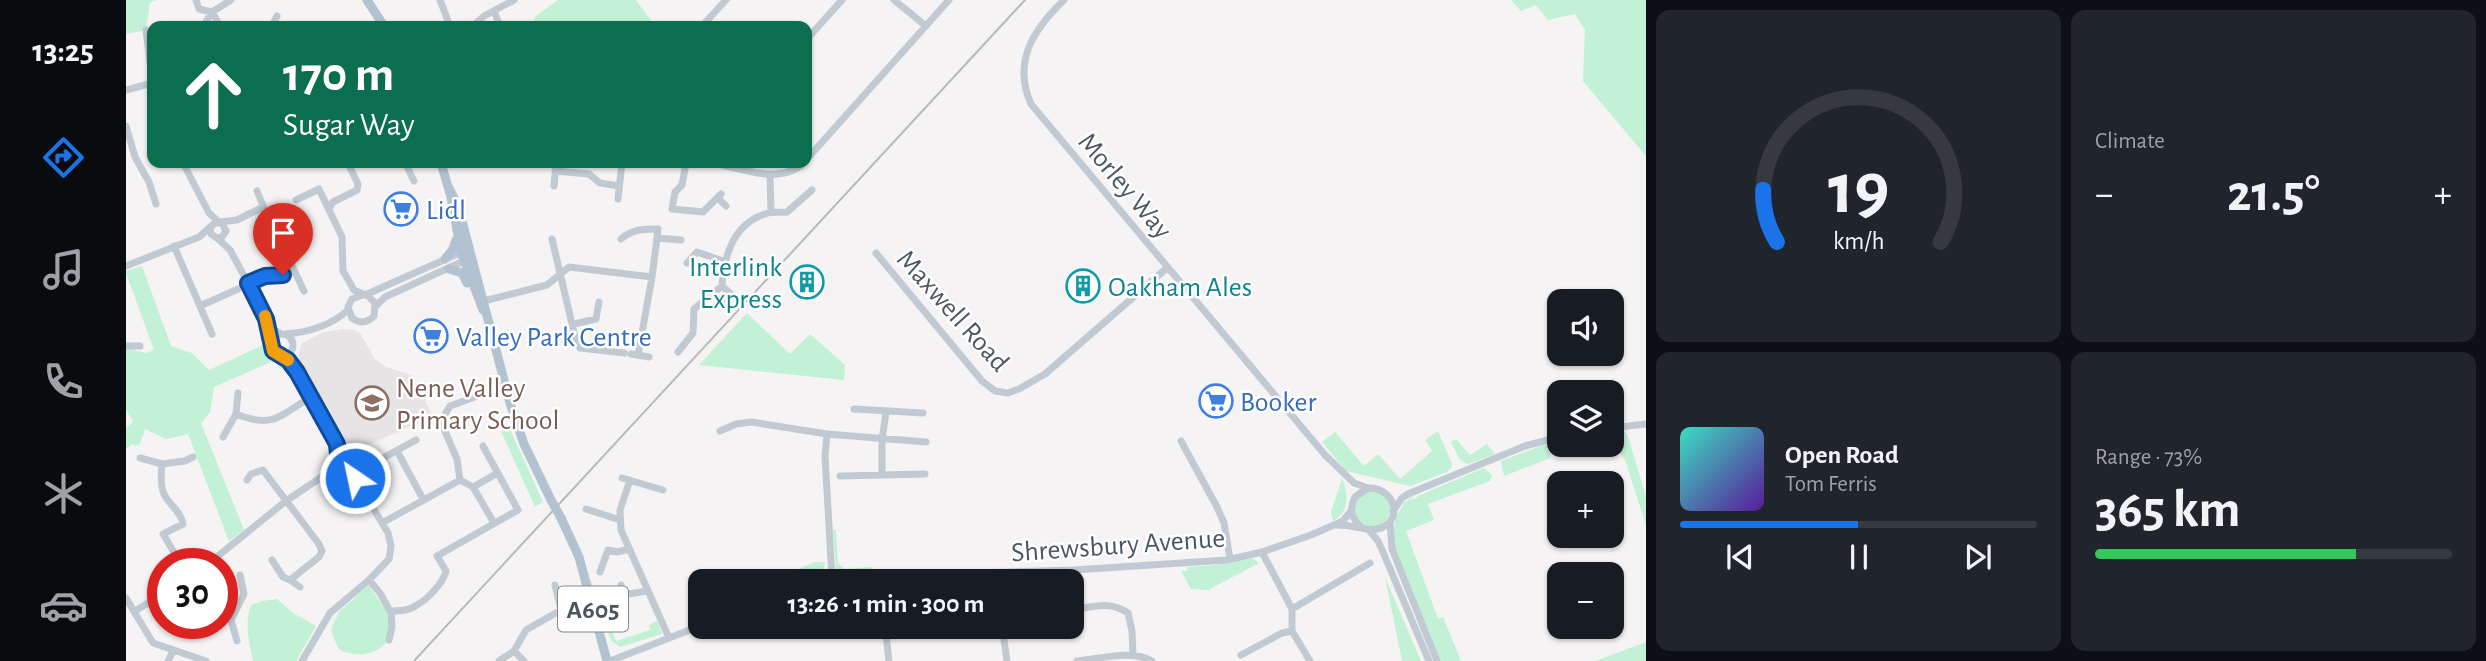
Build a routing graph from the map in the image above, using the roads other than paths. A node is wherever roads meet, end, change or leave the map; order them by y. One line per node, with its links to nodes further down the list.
1 (196, 0): 13 (street)
2 (231, 0): 13 (street)
3 (367, 0): 18 (main road)
4 (440, 0): 19 (street)
5 (514, 0): 11 (street)
6 (726, 0): 22 (street)
7 (842, 0): 24 (street)
8 (894, 0): 23 (street)
9 (949, 0): 23 (street)
10 (1064, 0): 73 (street, Morley Way)
11 (504, 3): 12 (street)
12 (494, 11): 20 (street); 21 (street)
13 (212, 12): 15 (street); 16 (street)
14 (277, 16): 17 (street)
15 (206, 21)
16 (217, 21)
17 (274, 21)
18 (381, 21)
19 (448, 21)
20 (478, 21)
21 (498, 21)
22 (707, 21)
23 (926, 26): 28 (street)
24 (812, 33)
25 (147, 84): 26 (street)
26 (126, 90)
27 (126, 126): 48 (street)
28 (812, 154)
29 (186, 168): 52 (street)
30 (350, 168): 50 (street)
31 (408, 168): 40 (street)
32 (442, 168): 41 (main road, A605)
33 (555, 168): 42 (street)
34 (560, 168): 43 (street)
35 (621, 168): 43 (street)
36 (685, 168): 49 (street)
37 (737, 168): 39 (street)
38 (796, 168): 39 (street)
39 (770, 175): 51 (street)
40 (414, 181)
41 (447, 184): 57 (main road, A605); 68 (main road, A605)
42 (554, 186)
43 (619, 186): 46 (street)
44 (812, 190): 51 (street)
45 (257, 191): 53 (street)
46 (618, 199)
47 (296, 200): 50 (street)
48 (156, 204)
49 (726, 205)
50 (329, 209): 76 (street)
51 (771, 212): 70 (street)
52 (209, 213): 54 (street); 55 (street)
53 (237, 220): 54 (street); 56 (street)
54 (219, 222): 55 (street); 56 (street)
55 (211, 227): 59 (street); 60 (street)
56 (226, 231): 60 (street); 66 (street)
57 (457, 233): 68 (main road, A605); 69 (main road)
58 (308, 236): 75 (street)
59 (199, 237): 60 (street); 65 (street)
60 (216, 237): 66 (street)
61 (657, 238): 63 (street); 64 (street); 78 (street)
62 (552, 239): 77 (street)
63 (621, 239)
64 (681, 240)
65 (174, 246): 72 (street); 87 (street)
66 (230, 250): 79 (street)
67 (876, 253): 73 (street, Maxwell Road)
68 (467, 255): 69 (street); 74 (street); 84 (main road, A605)
69 (445, 259): 83 (street)
70 (723, 261): 71 (street); 80 (street)
71 (687, 263)
72 (126, 265)
73 (1168, 267): 136 (street, Morley Way)
74 (449, 269): 89 (street); 97 (main road)
75 (294, 270): 79 (street); 82 (street)
76 (345, 276): 83 (street); 88 (street)
77 (561, 276): 78 (street); 84 (street); 93 (street)
78 (652, 277): 103 (street)
79 (248, 283): 90 (street)
80 (722, 286): 86 (street); 102 (street)
81 (237, 289): 87 (street)
82 (304, 291)
83 (364, 295): 88 (street); 89 (street)
84 (482, 301): 97 (main road, A605)
85 (599, 302): 93 (street)
86 (724, 303)
87 (201, 306): 95 (street)
88 (349, 307): 91 (street); 92 (street)
89 (375, 307): 91 (street)
90 (266, 319): 96 (street); 98 (street)
91 (355, 321): 92 (street)
92 (331, 322): 94 (street)
93 (574, 324): 103 (street)
94 (305, 332): 96 (street); 101 (street)
95 (212, 334)
96 (283, 334): 98 (street); 101 (street)
97 (492, 335): 194 (main road, A605, bridge)
98 (271, 344): 104 (street)
99 (126, 346): 100 (street)
100 (140, 346)
101 (292, 347): 104 (street); 106 (street)
102 (678, 352)
103 (631, 354): 105 (street)
104 (280, 355): 106 (street)
105 (649, 357)
106 (297, 372): 109 (street)
107 (238, 393): 113 (street)
108 (486, 393): 137 (street)
109 (311, 397): 113 (street); 129 (street)
110 (855, 409): 111 (street)
111 (886, 412): 112 (street); 120 (street)
112 (923, 413)
113 (236, 414): 118 (street)
114 (1646, 424): 115 (street)
115 (1624, 427)
116 (720, 431): 117 (street)
117 (827, 435): 120 (street); 162 (street)
118 (223, 437)
119 (416, 440): 125 (street)
120 (882, 440): 123 (street); 133 (street)
121 (1547, 440): 142 (street)
122 (1181, 441): 159 (street)
123 (926, 442)
124 (483, 446): 132 (street)
125 (397, 451): 128 (street); 143 (street)
126 (193, 457): 130 (street)
127 (139, 458): 130 (street)
128 (383, 458)
129 (344, 461): 144 (street); 151 (street)
130 (162, 464): 155 (street)
131 (248, 474): 144 (street)
132 (496, 474): 138 (street); 152 (street)
133 (882, 474): 134 (street); 135 (street)
134 (925, 474)
135 (839, 476)
136 (1348, 478): 139 (street, Morley Way); 145 (street)
137 (460, 480): 138 (street); 143 (street)
138 (473, 487): 152 (street)
139 (1368, 488): 141 (street); 145 (street)
140 (663, 490): 149 (street)
141 (1384, 492): 142 (street); 148 (street)
142 (1408, 494): 148 (street)
143 (423, 499): 151 (street)
144 (286, 501): 156 (street); 166 (street)
145 (1352, 502): 147 (street)
146 (586, 509): 149 (street)
147 (1351, 511): 153 (street, Shrewsbury Avenue); 154 (street)
148 (1394, 511): 150 (street)
149 (620, 520): 157 (street)
150 (1390, 521): 154 (street); 201 (street)
151 (382, 523): 167 (street)
152 (495, 523): 178 (street)
153 (1336, 525): 154 (street, Shrewsbury Avenue); 158 (street, Shrewsbury Avenue)
154 (1365, 529): 200 (street)
155 (171, 548)
156 (228, 548)
157 (629, 549): 164 (street); 171 (street)
158 (1262, 552): 159 (street, Shrewsbury Avenue); 176 (street)
159 (1230, 559): 163 (street, Shrewsbury Avenue)
160 (272, 560): 166 (street)
161 (1370, 563): 176 (street)
162 (831, 569)
163 (1084, 569)
164 (600, 572)
165 (240, 575): 173 (street)
166 (290, 580): 170 (street)
167 (369, 580): 178 (street); 191 (street)
168 (555, 585): 186 (street)
169 (621, 585): 171 (street)
170 (300, 587)
171 (647, 592): 181 (street)
172 (126, 598): 177 (street)
173 (238, 602)
174 (147, 604): 177 (street)
175 (1084, 608): 187 (street)
176 (1292, 609): 180 (street)
177 (135, 611): 185 (street)
178 (391, 611): 184 (street)
179 (688, 630): 181 (street)
180 (1292, 631): 188 (street); 199 (street)
181 (668, 638): 194 (street)
182 (886, 639): 195 (street)
183 (1004, 639): 196 (street)
184 (389, 640)
185 (173, 651): 189 (street); 190 (street)
186 (514, 651): 192 (street); 193 (street)
187 (1133, 655): 197 (street); 198 (street)
188 (1241, 655)
189 (168, 661)
190 (206, 661)
191 (302, 661)
192 (499, 661)
193 (524, 661)
194 (609, 661)
195 (889, 661)
196 (1007, 661)
197 (1077, 661)
198 (1152, 661)
199 (1310, 661)
200 (1429, 661)
201 (1437, 661)

